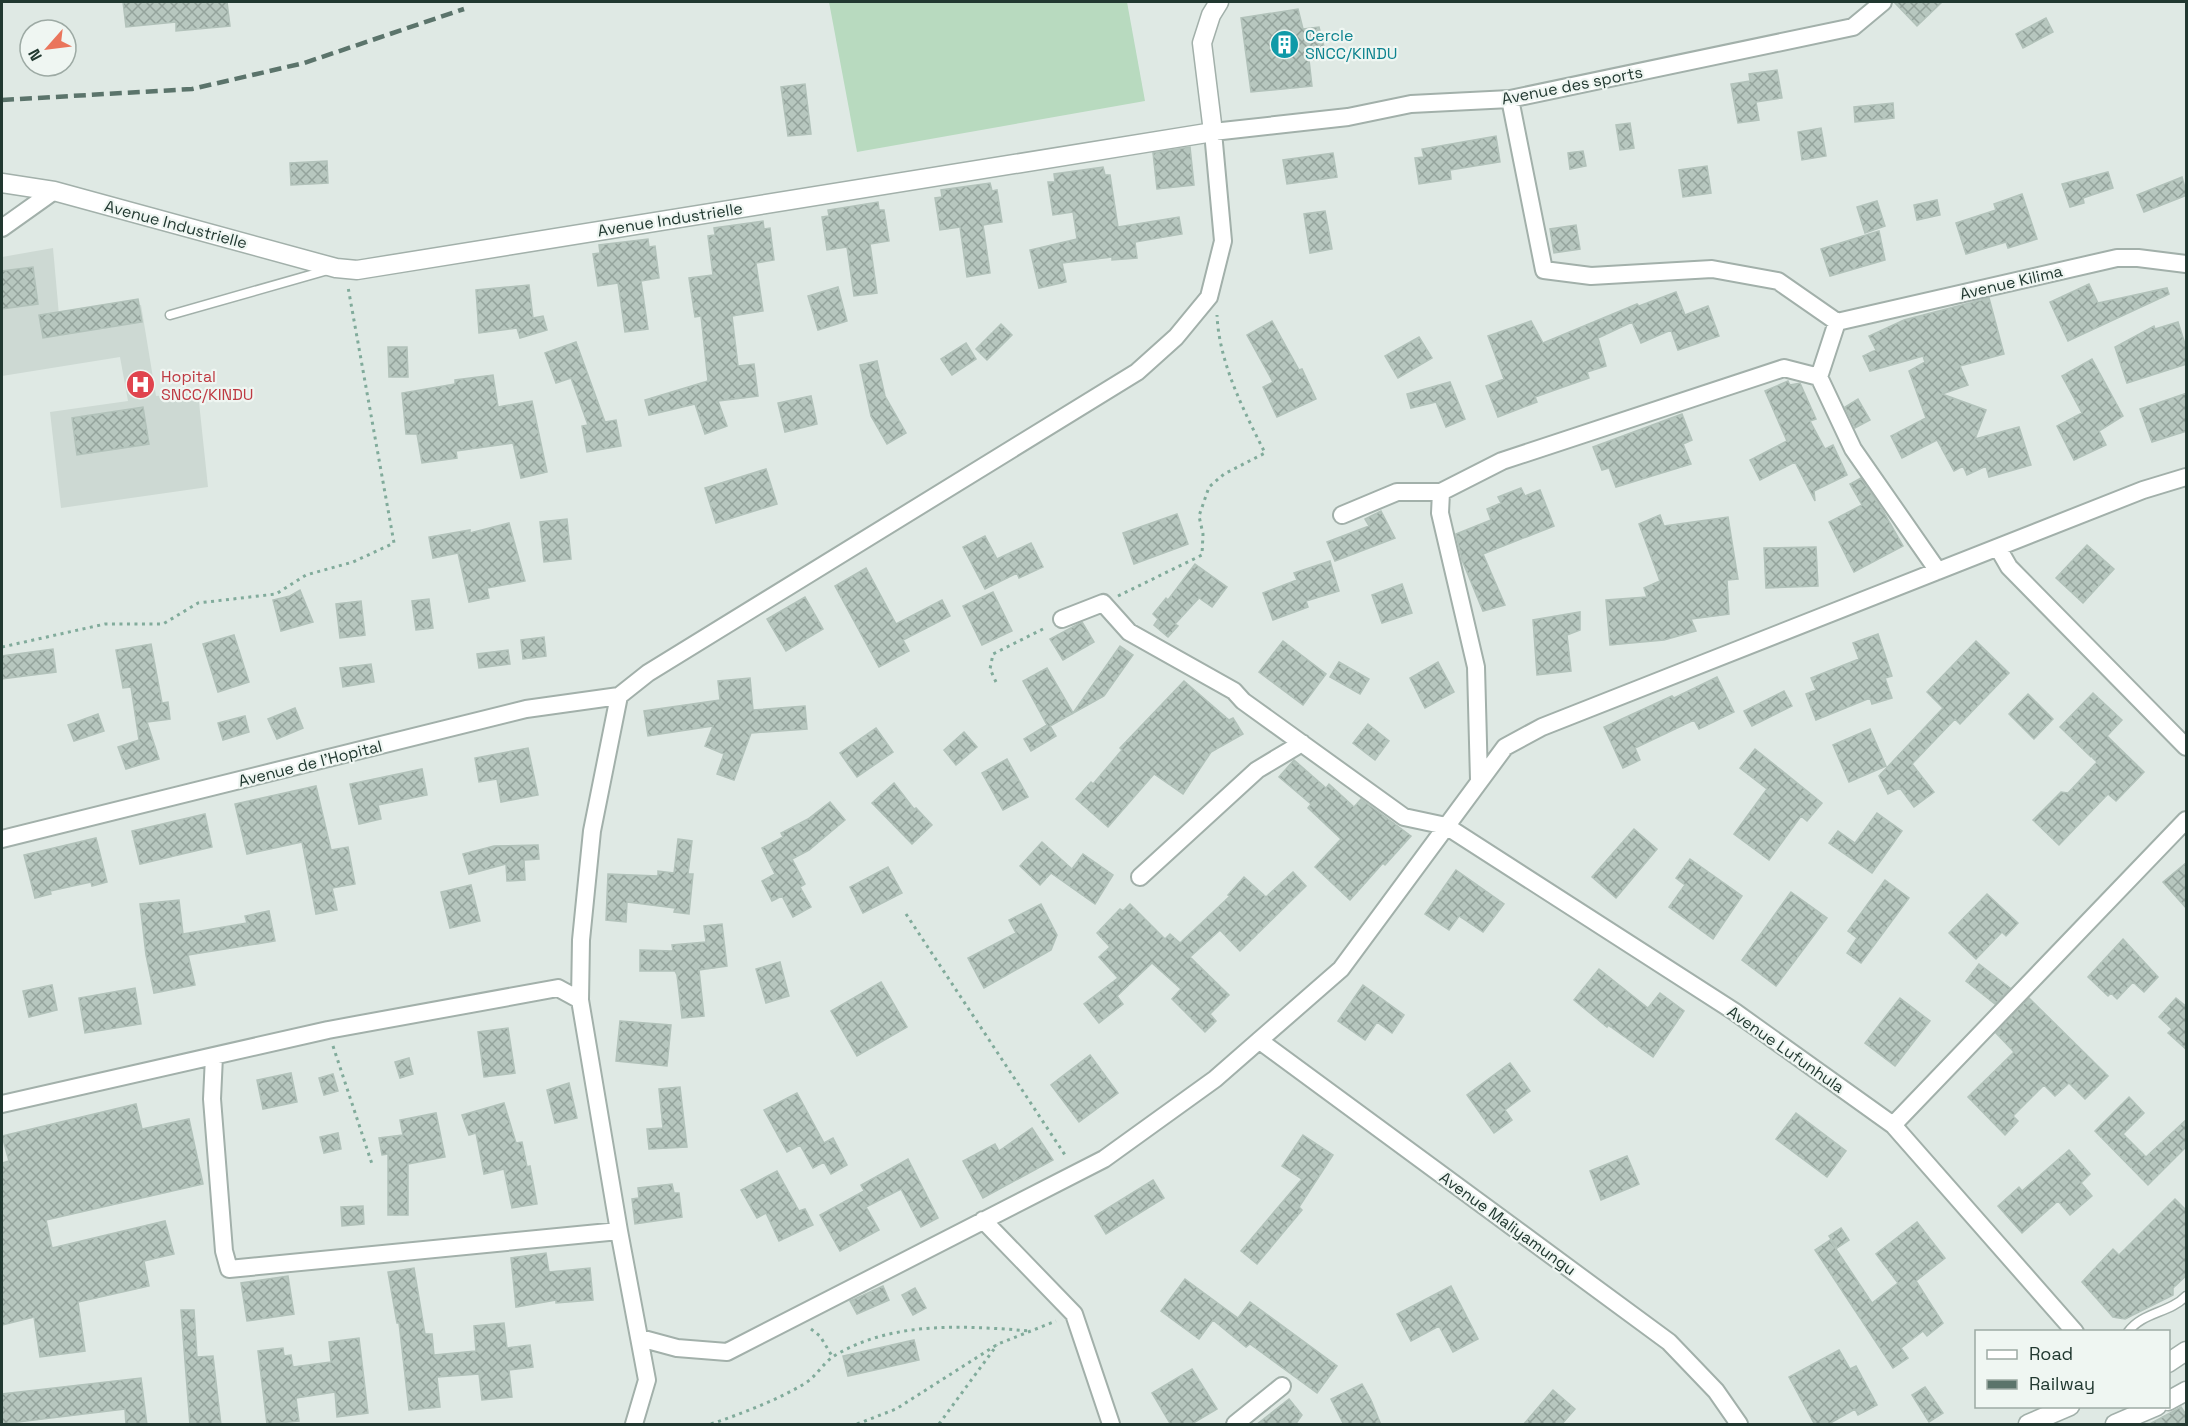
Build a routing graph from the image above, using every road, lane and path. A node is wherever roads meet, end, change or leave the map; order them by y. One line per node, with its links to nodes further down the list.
1 (1219, 2): 4 (street)
2 (1884, 2): 3 (street, Avenue des sports)
3 (1510, 99): 4 (street, Avenue des sports); 12 (street)
4 (1213, 132): 9 (street, Avenue Industrielle); 10 (street)
5 (2, 183): 6 (street, Avenue Industrielle)
6 (54, 191): 7 (street); 9 (street, Avenue Industrielle)
7 (2, 228)
8 (2187, 264): 12 (street, Avenue Kilima)
9 (340, 269): 11 (lane); 21 (path)
10 (1209, 297): 19 (path); 23 (street)
11 (170, 315)
12 (1837, 322): 13 (street)
13 (1819, 376): 15 (street); 18 (street)
14 (2187, 477): 17 (street)
15 (1441, 492): 16 (street); 26 (street)
16 (1342, 515)
17 (1998, 548): 18 (street); 25 (street)
18 (1938, 571): 26 (street)
19 (1103, 603): 20 (street); 24 (street)
20 (1062, 619): 22 (path)
21 (2, 647)
22 (996, 682)
23 (619, 696): 29 (street, Avenue de l'Hopital); 32 (street)
24 (1302, 743): 28 (street); 30 (street)
25 (2187, 747)
26 (1479, 780): 28 (street)
27 (2187, 820): 37 (street)
28 (1446, 826): 34 (street); 37 (street, Avenue Lufunhula)
29 (2, 839)
30 (1140, 877)
31 (906, 914): 39 (path)
32 (580, 1000): 33 (street); 41 (street)
33 (328, 1030): 35 (street); 38 (path)
34 (1260, 1041): 39 (street); 65 (street, Avenue Maliyamungu)
35 (214, 1056): 36 (street); 41 (street)
36 (2, 1104)
37 (1893, 1125): 45 (street, Avenue Lufunhula)
38 (372, 1164)
39 (1077, 1173): 40 (street)
40 (983, 1220): 43 (street); 44 (street)
41 (619, 1231): 48 (street)
42 (2187, 1296): 46 (lane)
43 (1074, 1314): 47 (path); 63 (street)
44 (795, 1317): 48 (street); 51 (path)
45 (2073, 1330)
46 (2130, 1330)
47 (1031, 1331): 49 (path); 51 (path)
48 (640, 1338): 59 (street)
49 (998, 1344): 61 (path); 62 (path)
50 (2187, 1351): 52 (street)
51 (833, 1357): 60 (path)
52 (2170, 1362)
53 (1282, 1386): 64 (street)
54 (2187, 1391): 55 (street)
55 (2170, 1400)
56 (2068, 1408): 66 (street)
57 (2154, 1408): 58 (street)
58 (2126, 1418)
59 (634, 1425)
60 (711, 1425)
61 (857, 1425)
62 (939, 1425)
63 (1111, 1425)
64 (1235, 1425)
65 (1739, 1425)
66 (2028, 1425)

